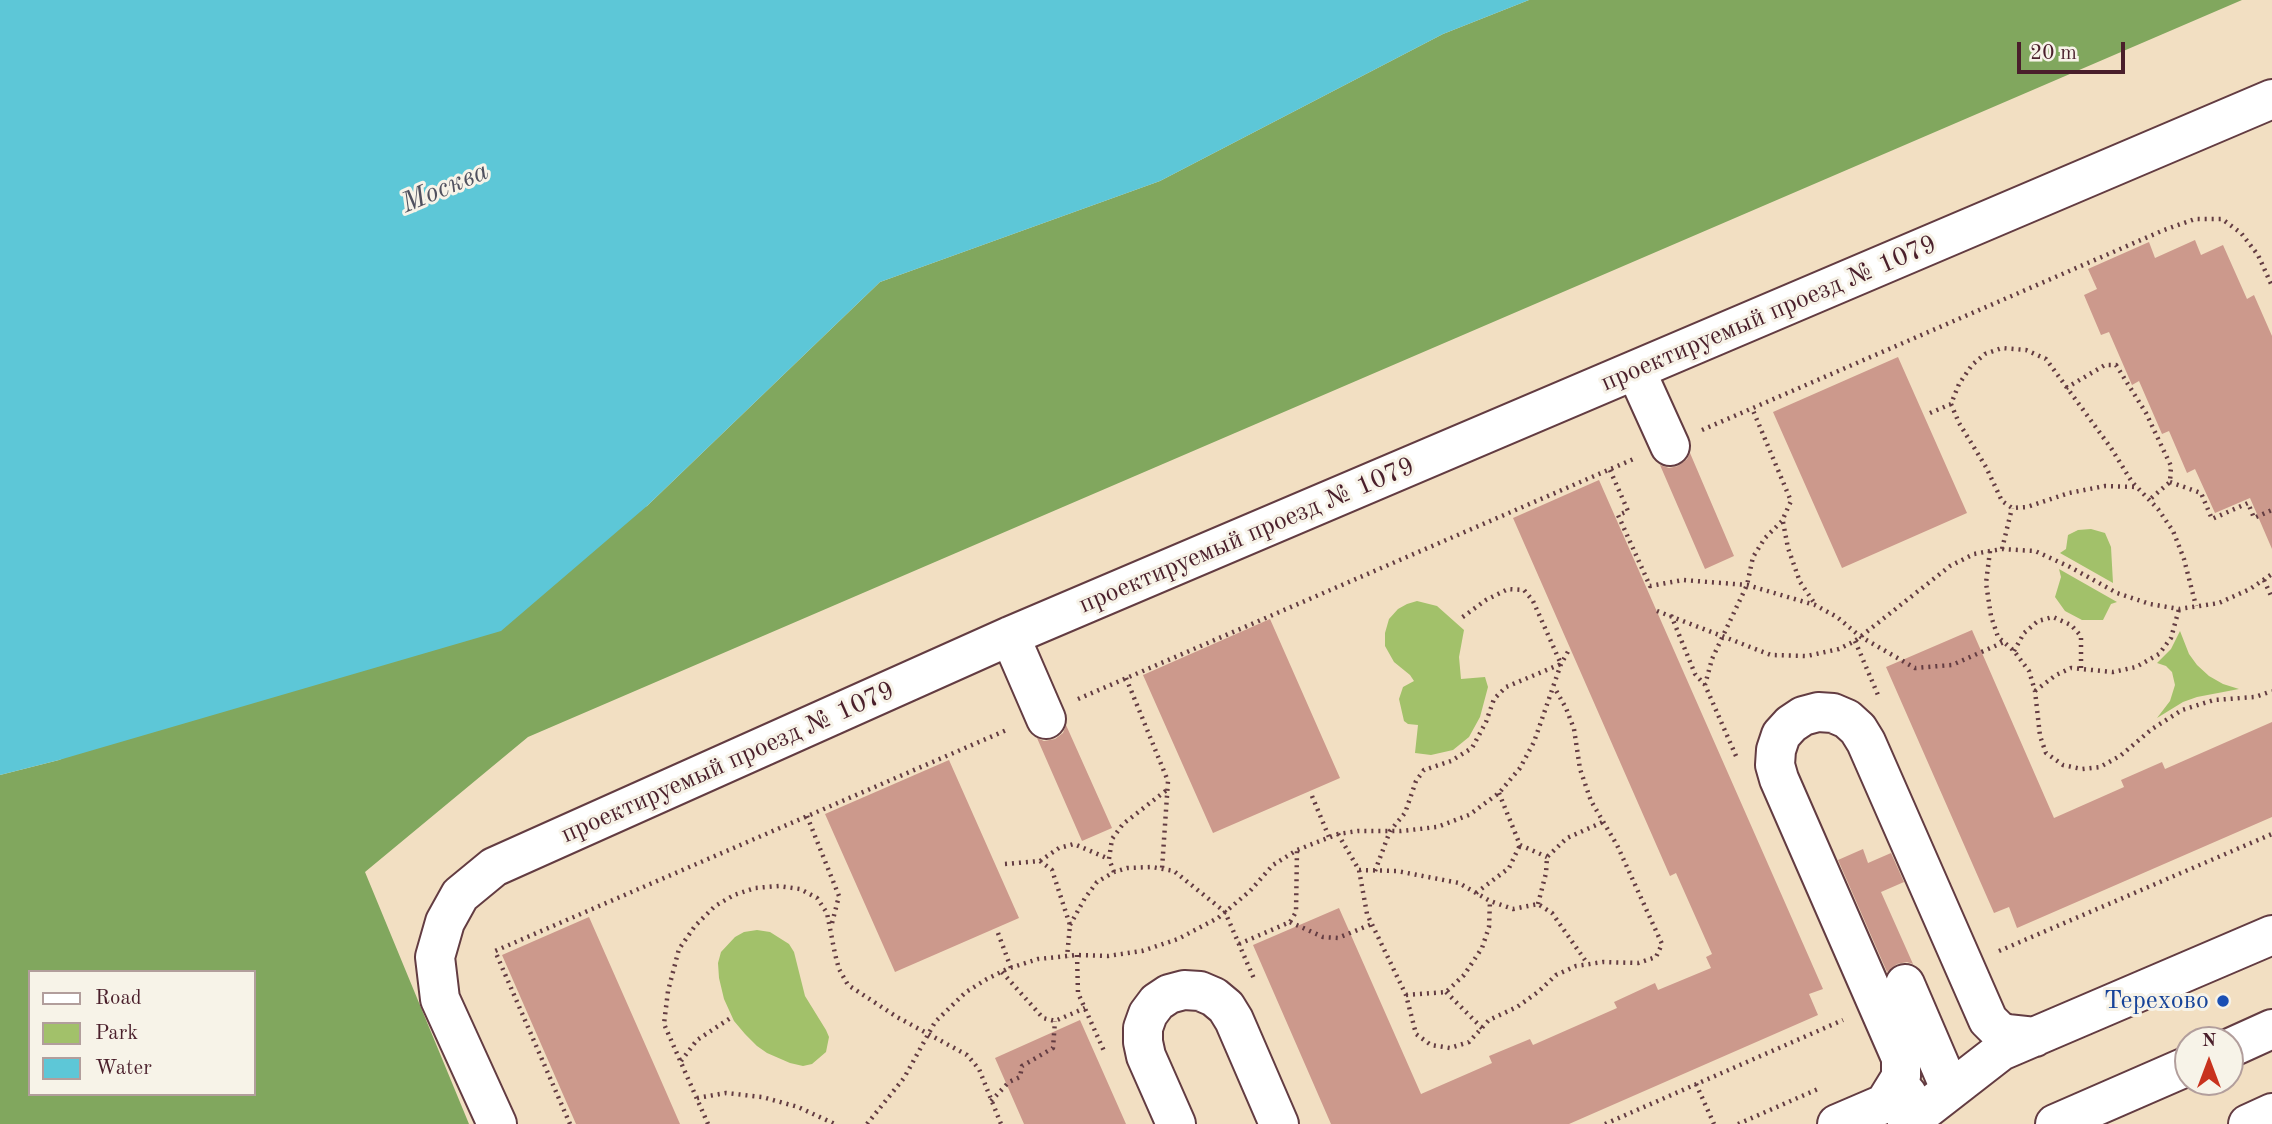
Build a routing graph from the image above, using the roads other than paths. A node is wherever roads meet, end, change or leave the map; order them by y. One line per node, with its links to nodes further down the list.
1 (2271, 102): 2 (street, проектируемый проезд № 1079)
2 (1636, 371): 3 (street); 4 (street, проектируемый проезд № 1079)
3 (1670, 445)
4 (1010, 636): 5 (street); 15 (street, проектируемый проезд № 1079)
5 (1045, 716)
6 (2272, 935): 10 (street)
7 (1905, 984): 12 (street)
8 (2272, 1029): 9 (street)
9 (2244, 1042)
10 (2018, 1044): 12 (street); 14 (street); 14 (street)
11 (2174, 1072): 19 (street)
12 (1945, 1077): 14 (street)
13 (2272, 1113): 20 (street)
14 (1896, 1114): 18 (street)
15 (497, 1124)
16 (1176, 1124): 17 (street)
17 (1279, 1124)
18 (1837, 1124)
19 (2055, 1124)
20 (2248, 1124)

